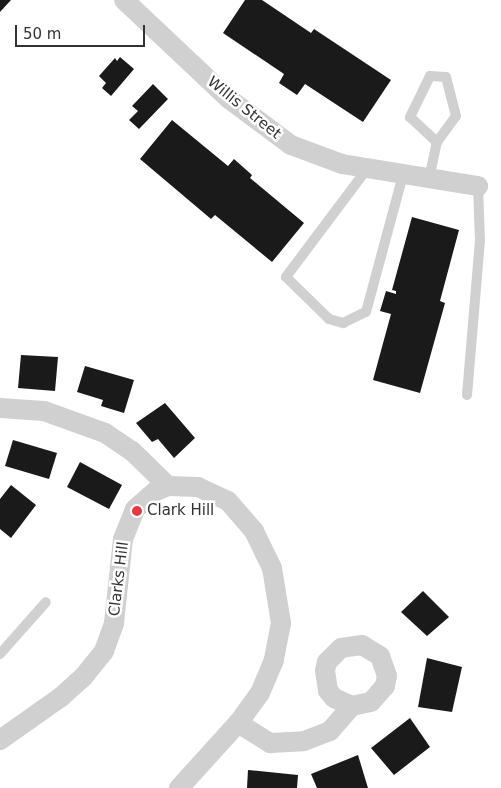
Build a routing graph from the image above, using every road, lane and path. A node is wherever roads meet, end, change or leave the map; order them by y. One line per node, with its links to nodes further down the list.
1 (124, 0): 3 (street, Willis Street)
2 (437, 142): 2 (lane); 5 (lane)
3 (368, 169): 4 (street, Willis Street); 4 (lane)
4 (403, 175): 5 (street, Willis Street)
5 (429, 179): 6 (street, Willis Street)
6 (478, 186): 7 (lane)
7 (467, 395)
8 (0, 408): 9 (street)
9 (168, 486): 13 (street, Clarks Hill); 14 (street, Clarks Hill)
10 (46, 602): 11 (lane)
11 (0, 654)
12 (352, 706): 13 (street)
13 (238, 723): 15 (street, Clarks Hill)
14 (0, 740)
15 (179, 788)

